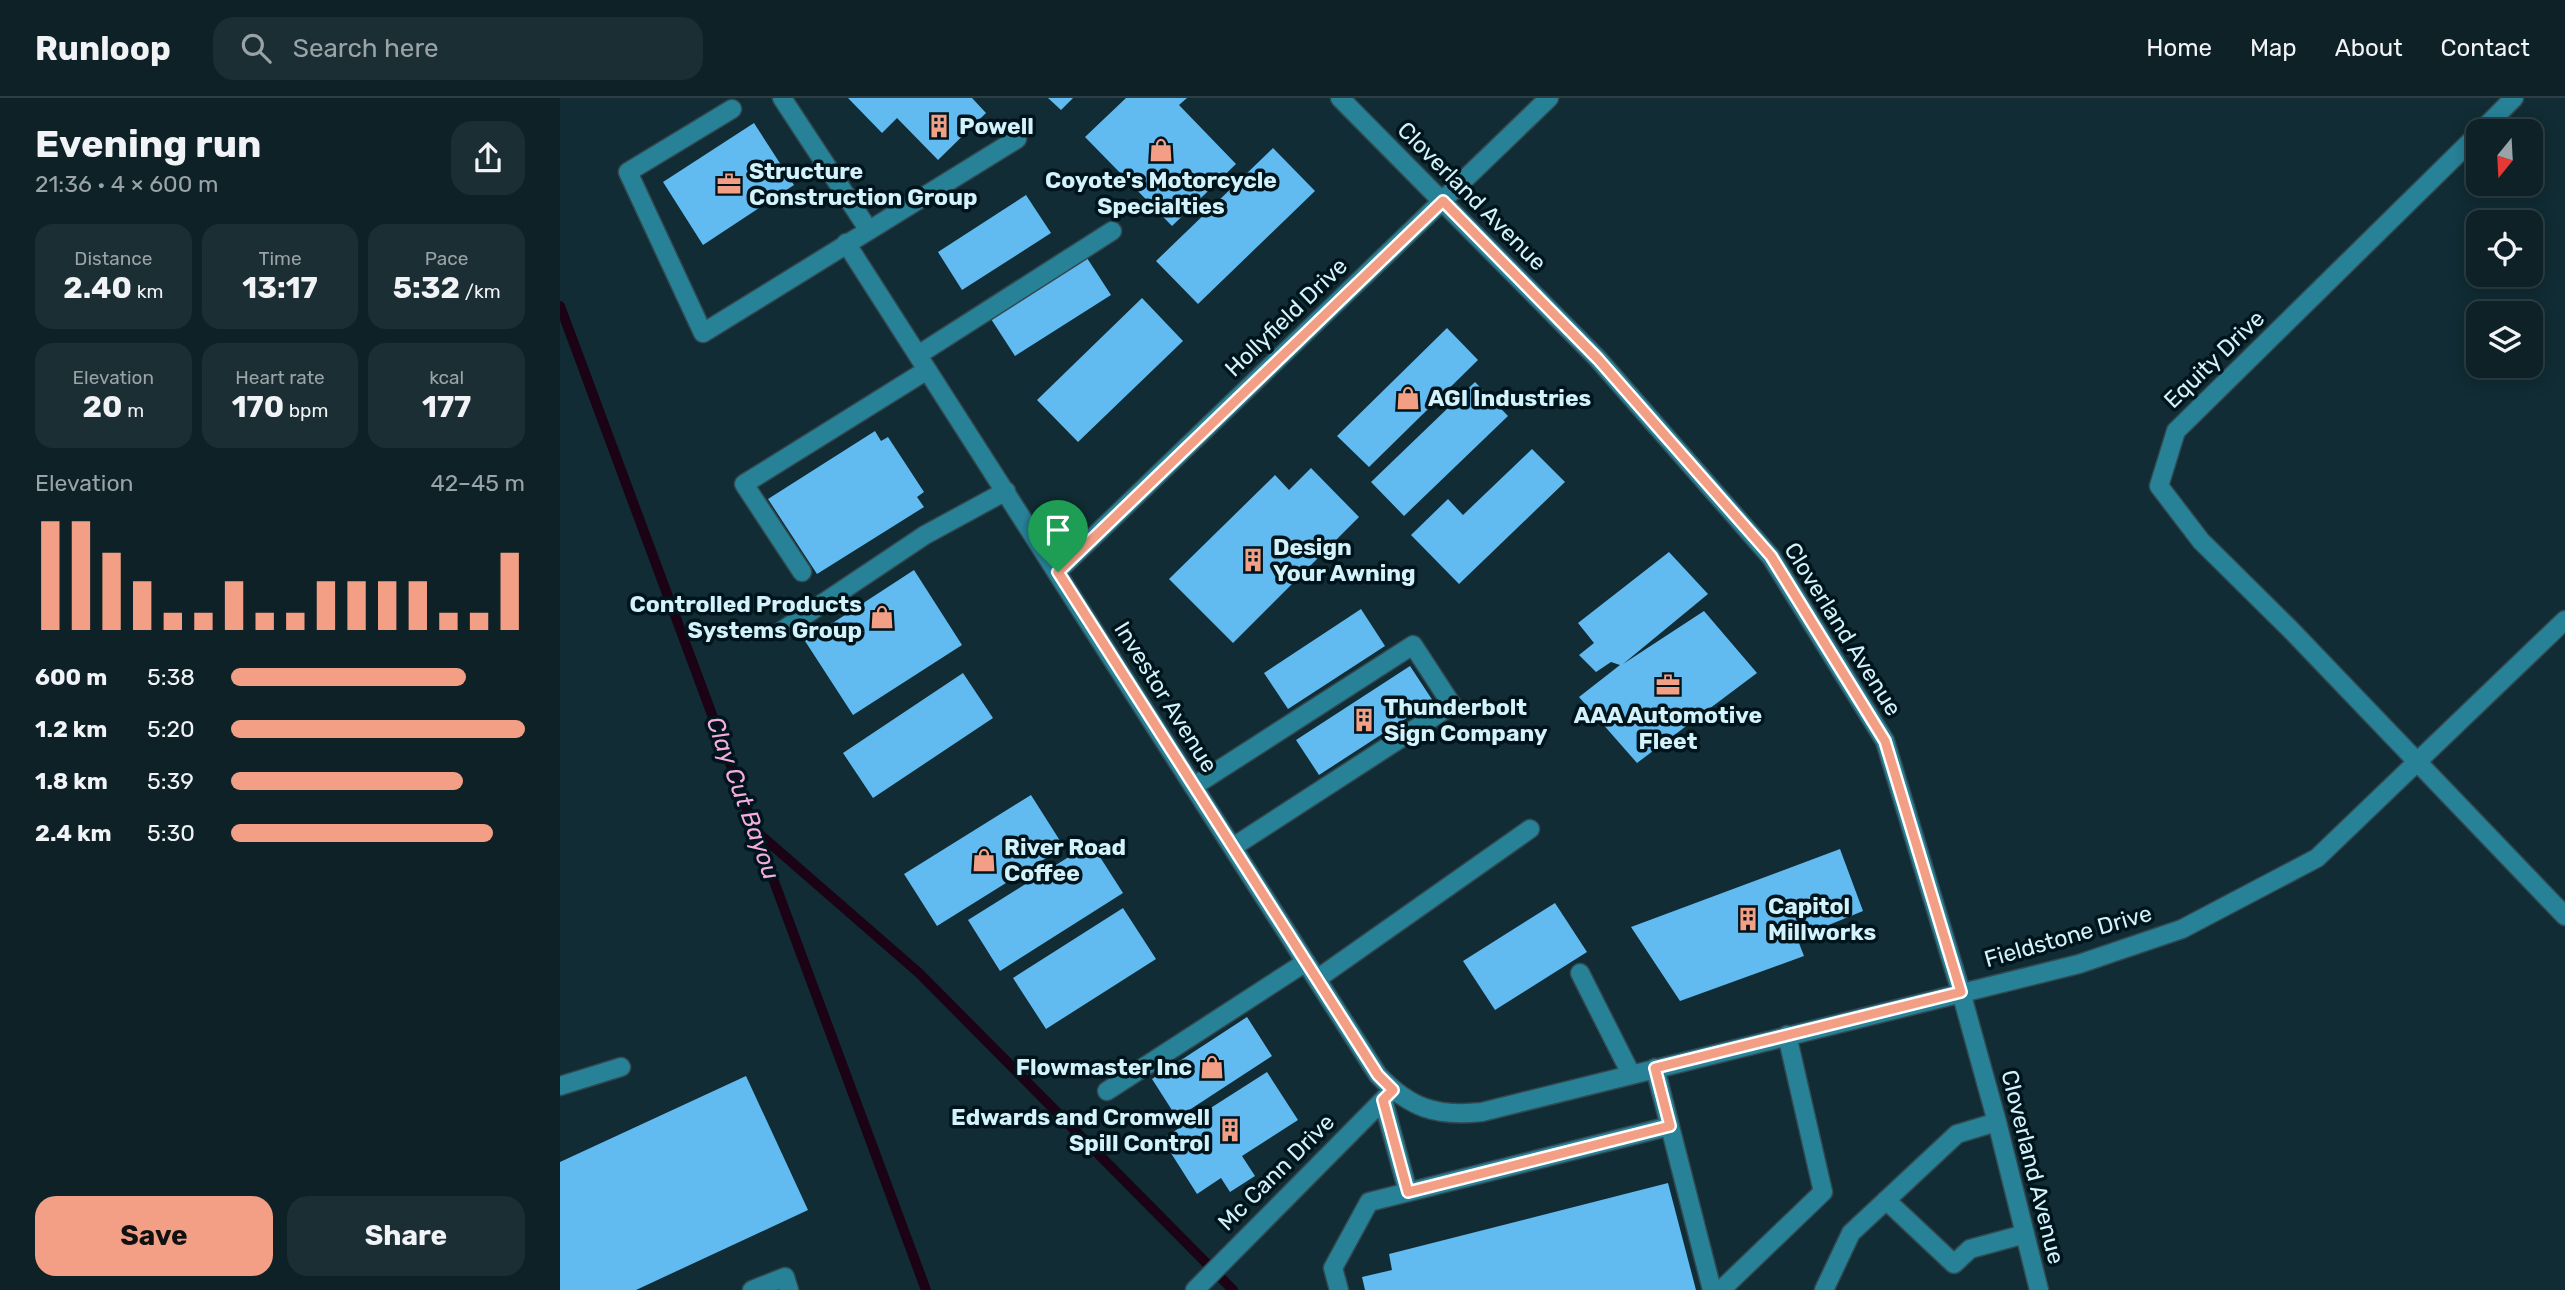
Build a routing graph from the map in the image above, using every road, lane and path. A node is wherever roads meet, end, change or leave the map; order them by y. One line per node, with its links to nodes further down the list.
1 (782, 98): 10 (street)
2 (1340, 98): 9 (street, Cloverland Avenue)
3 (1549, 98): 9 (street, Hollyfield Drive)
4 (2514, 98): 6 (street, Equity Drive)
5 (732, 108): 12 (street)
6 (2492, 119)
7 (1017, 139): 10 (street)
8 (2466, 145): 19 (street, Equity Drive)
9 (1443, 201): 16 (street, Hollyfield Drive); 27 (street, Cloverland Avenue)
10 (868, 229): 12 (street)
11 (1112, 231): 13 (street)
12 (846, 243): 13 (street, Investor Avenue)
13 (923, 362): 14 (street, Investor Avenue); 15 (street)
14 (1006, 491): 16 (street, Investor Avenue); 18 (street)
15 (802, 572)
16 (1058, 572): 20 (street, Investor Avenue)
17 (2565, 620): 19 (street, Fieldstone Drive)
18 (783, 630)
19 (2416, 763): 23 (street); 27 (street, Fieldstone Drive)
20 (1194, 786): 22 (street, Investor Avenue); 22 (street)
21 (1530, 829): 26 (street)
22 (1233, 847): 24 (street, Investor Avenue)
23 (2565, 916)
24 (1306, 962): 26 (street, Investor Avenue); 33 (street)
25 (1580, 973): 31 (street)
26 (1317, 979): 34 (street, Investor Avenue)
27 (1961, 992): 28 (street, Fieldstone Drive); 35 (street, Cloverland Avenue)
28 (1787, 1035): 30 (street, Fieldstone Drive); 45 (street)
29 (621, 1067): 32 (street)
30 (1655, 1068): 31 (street, Fieldstone Drive); 36 (street)
31 (1631, 1074): 34 (street, Fieldstone Drive)
32 (560, 1086)
33 (1107, 1091)
34 (1394, 1097): 37 (street); 40 (street, Mc Cann Drive)
35 (1997, 1122): 38 (street); 39 (street, Cloverland Avenue)
36 (1670, 1126): 37 (street); 44 (street)
37 (1408, 1192): 43 (street)
38 (1886, 1200): 39 (street); 46 (street)
39 (2025, 1234): 47 (street, Cloverland Avenue)
40 (1199, 1286)
41 (752, 1290): 42 (street)
42 (789, 1290)
43 (1339, 1290)
44 (1712, 1290)
45 (1721, 1290)
46 (1824, 1290)
47 (2039, 1290)

